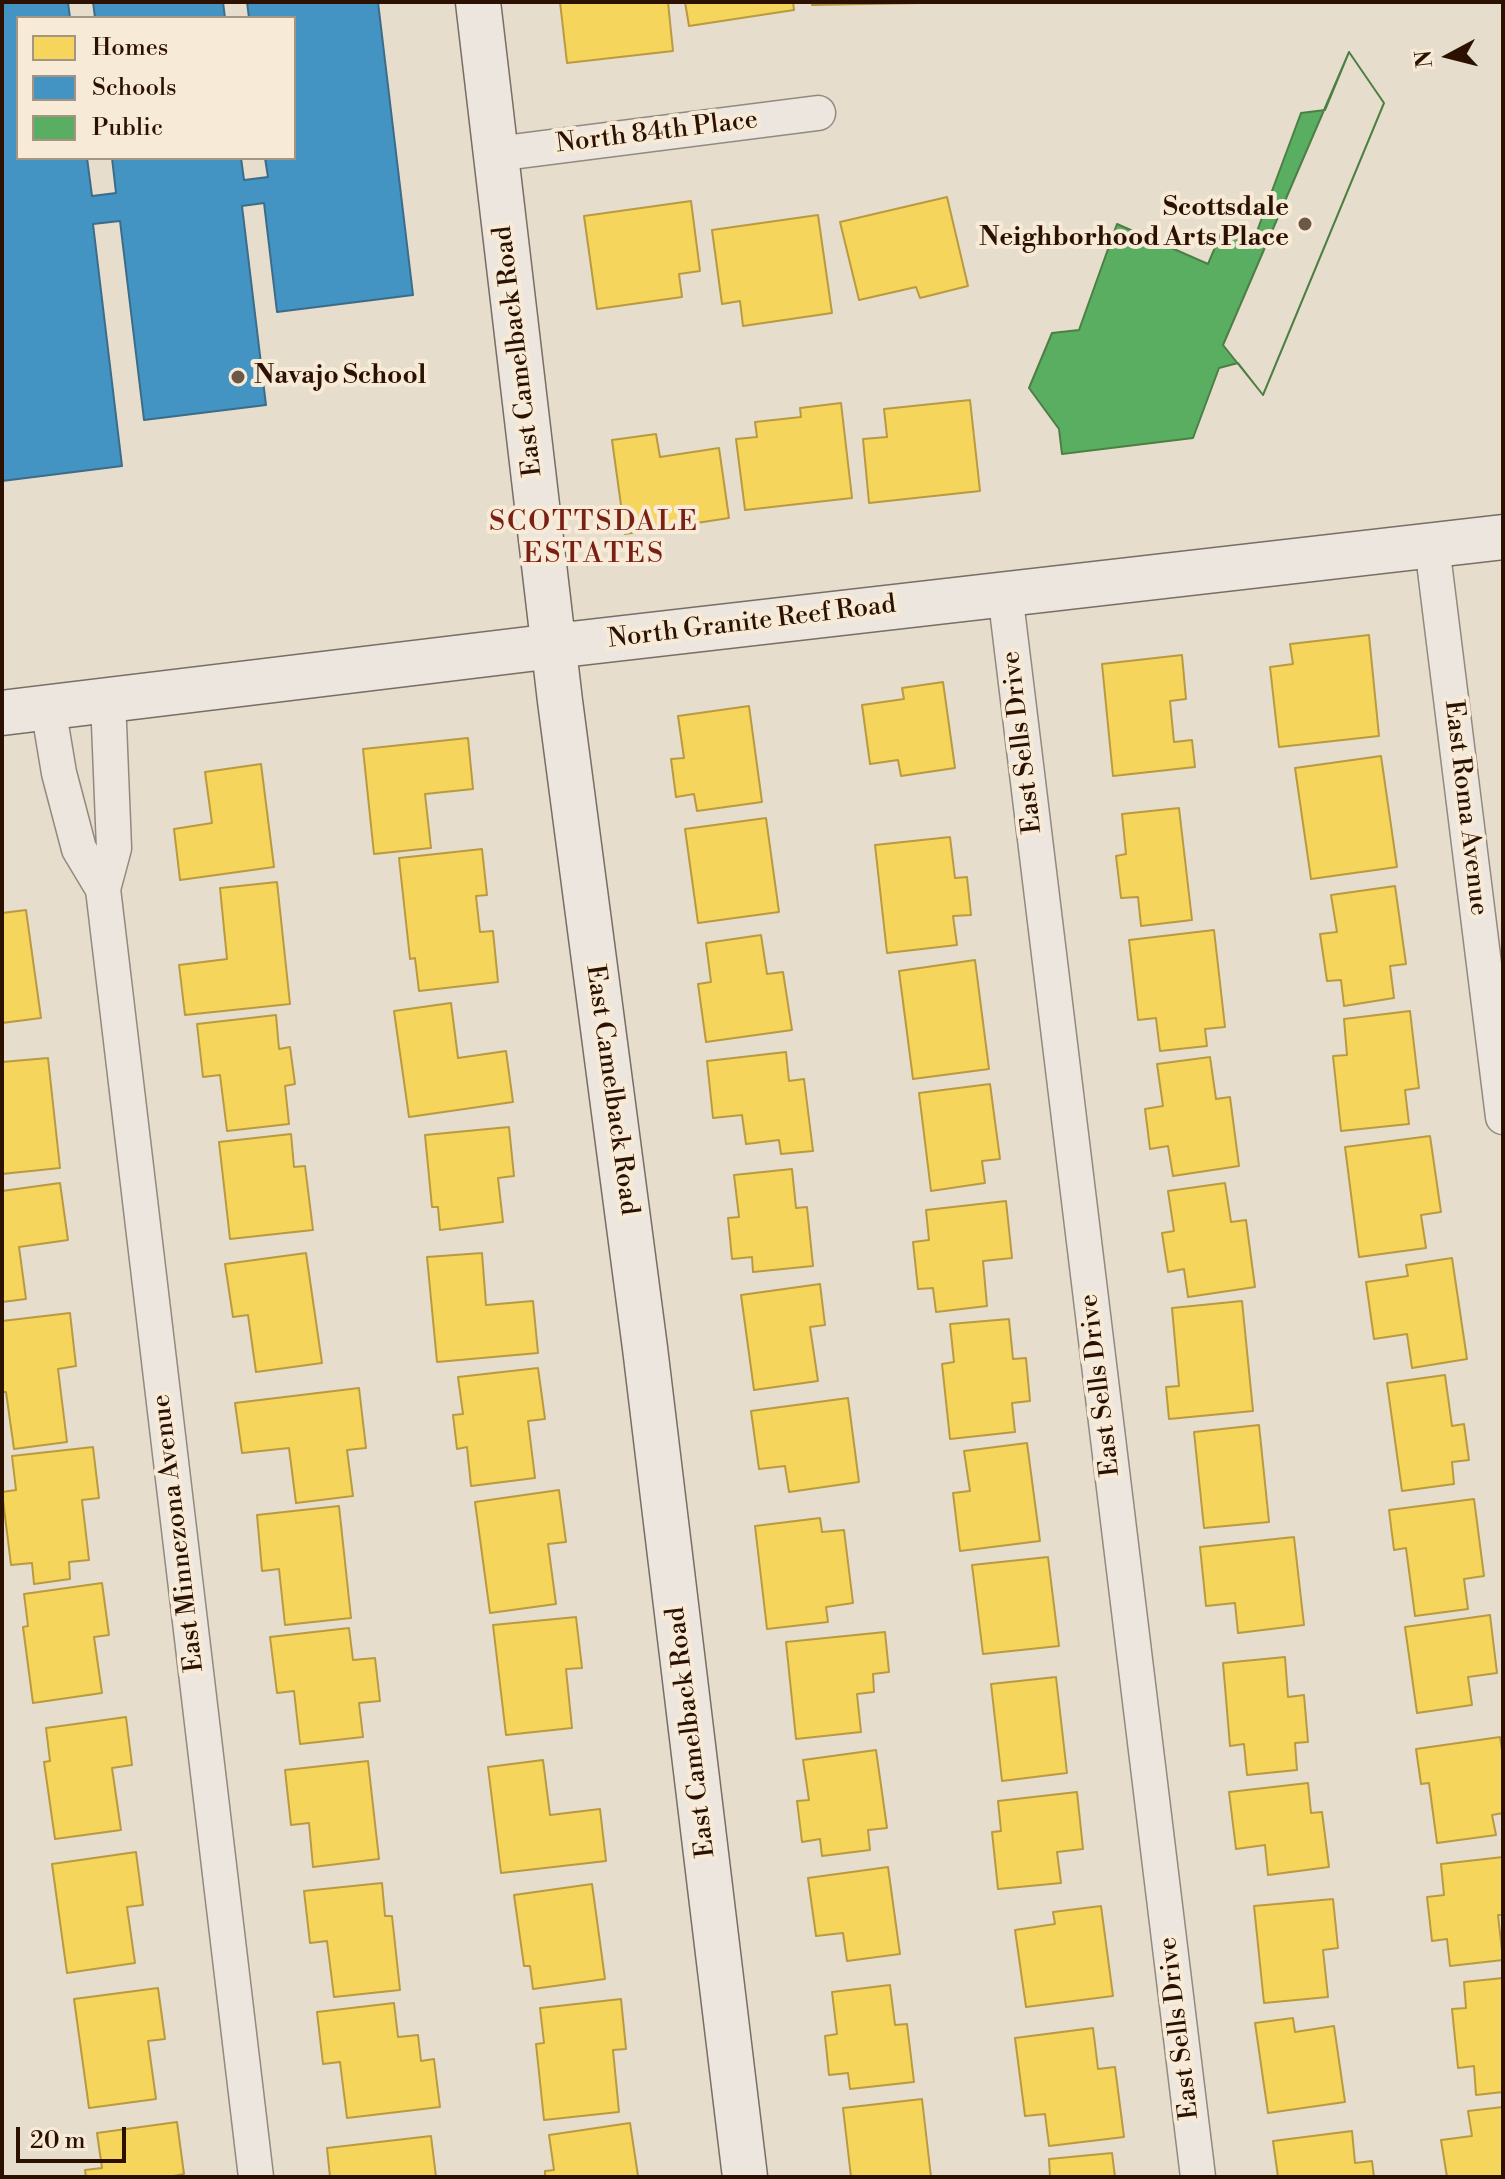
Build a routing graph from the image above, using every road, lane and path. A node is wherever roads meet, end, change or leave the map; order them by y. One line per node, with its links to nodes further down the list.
1 (478, 2): 3 (main road, East Camelback Road)
2 (818, 113): 3 (street, North 84th Place)
3 (496, 154): 7 (main road, East Camelback Road)
4 (1503, 537): 5 (main road, North Granite Reef Road)
5 (1432, 546): 6 (main road, North Granite Reef Road); 12 (street, East Roma Avenue)
6 (1005, 593): 7 (main road, North Granite Reef Road); 15 (street, East Sells Drive)
7 (554, 646): 8 (main road, North Granite Reef Road); 14 (main road, East Camelback Road)
8 (108, 699): 9 (main road, North Granite Reef Road); 11 (street, East Minnezona Avenue)
9 (48, 707): 10 (main road, North Granite Reef Road); 11 (street, East Minnezona Avenue)
10 (2, 713)
11 (103, 889): 13 (street, East Minnezona Avenue)
12 (1503, 1117)
13 (256, 2177)
14 (745, 2177)
15 (1198, 2177)

